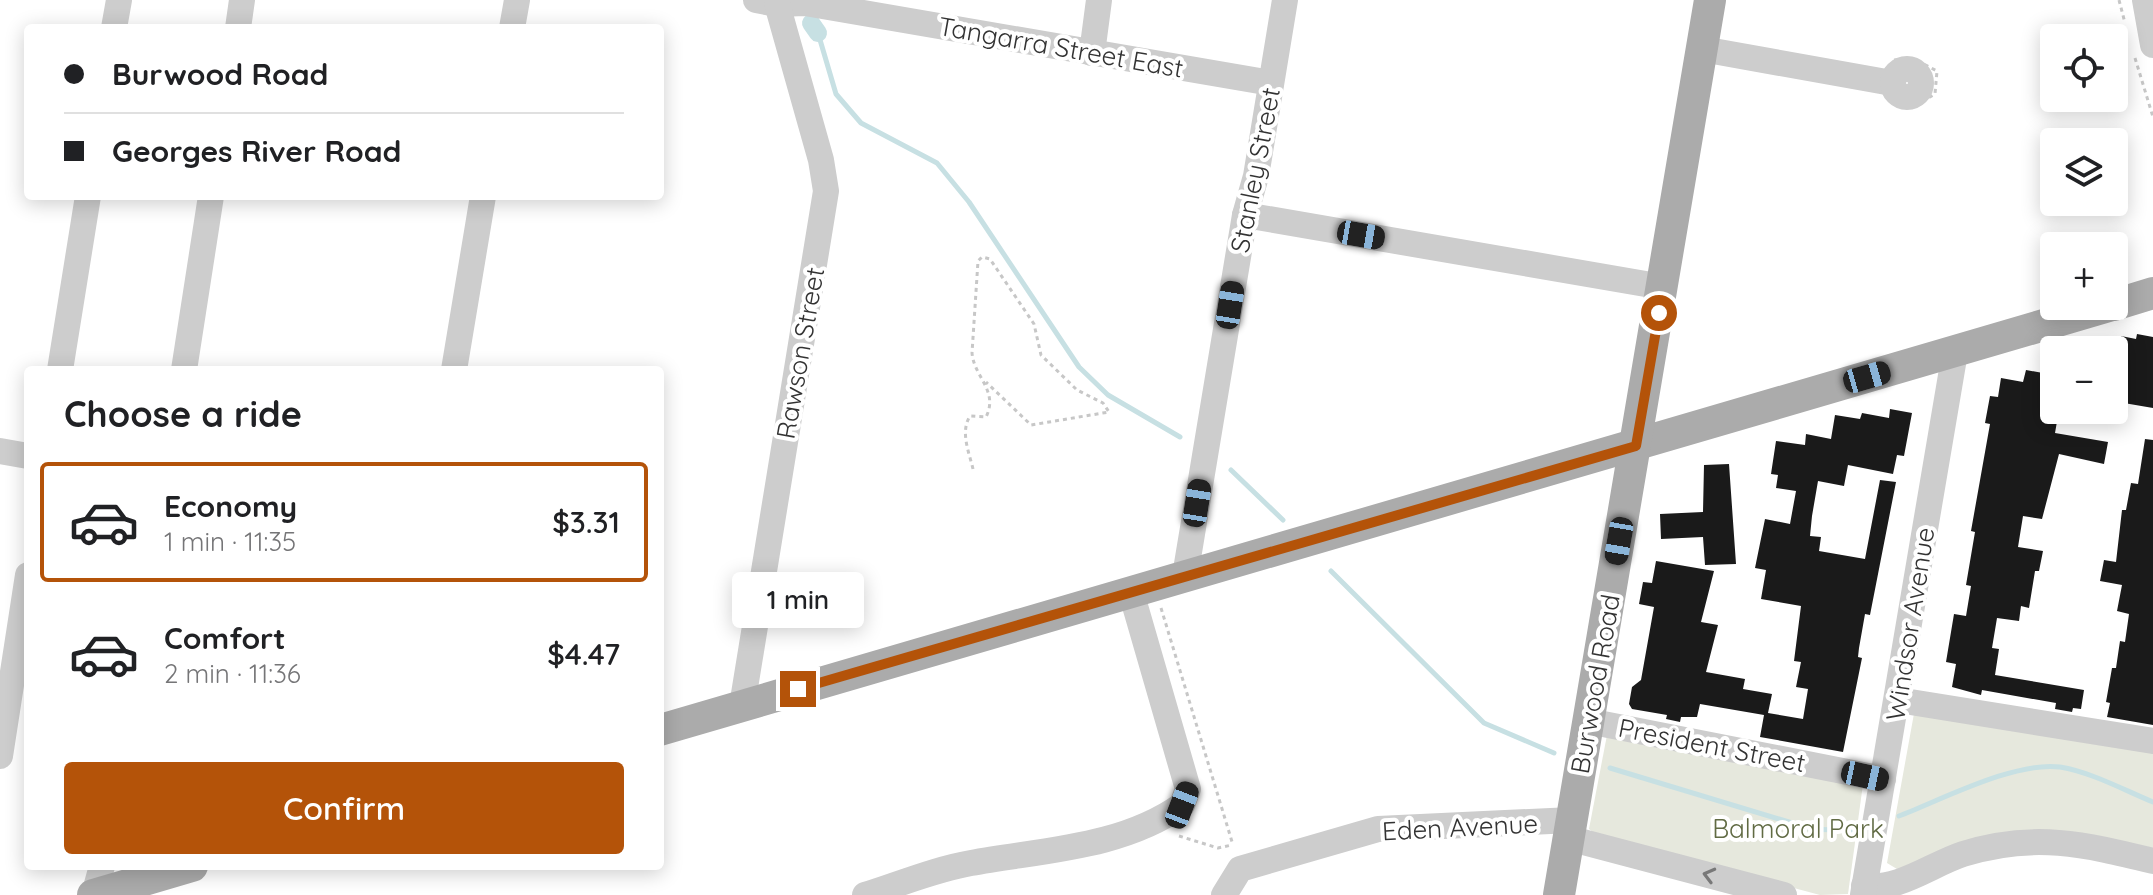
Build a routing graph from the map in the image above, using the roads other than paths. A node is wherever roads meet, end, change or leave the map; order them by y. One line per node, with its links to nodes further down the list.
1 (119, 0): 9 (street)
2 (242, 0): 10 (street)
3 (517, 0): 11 (street)
4 (1099, 0): 14 (street)
5 (1285, 0): 15 (street, Stanley Street)
6 (1710, 0): 13 (main road, Burwood Road)
7 (2145, 0): 12 (street)
8 (766, 2): 14 (street, Tangarra Street East); 36 (street, Rawson Street)
9 (115, 24)
10 (239, 24)
11 (513, 24)
12 (2153, 45)
13 (1702, 49): 16 (street); 21 (main road, Burwood Road)
14 (1092, 53): 15 (street, Tangarra Street East)
15 (1271, 83): 20 (street, Stanley Street)
16 (1892, 83)
17 (87, 200): 26 (street)
18 (210, 200): 27 (street)
19 (482, 200): 28 (street)
20 (1245, 215): 21 (street); 32 (street, Stanley Street)
21 (1663, 287): 29 (main road, Burwood Road)
22 (2153, 293): 23 (main road)
23 (2128, 300)
24 (2062, 320): 25 (main road)
25 (1955, 352): 29 (main road); 35 (street, Windsor Avenue)
26 (61, 366)
27 (185, 366)
28 (455, 366)
29 (1636, 446): 32 (main road); 37 (main road, Burwood Road)
30 (0, 451): 31 (street)
31 (24, 455)
32 (1185, 576): 33 (main road)
33 (1131, 592): 36 (main road); 48 (street)
34 (24, 601): 40 (street)
35 (1898, 700): 39 (street); 41 (street, Windsor Avenue)
36 (742, 706): 38 (main road)
37 (1588, 721): 41 (street, President Street); 42 (main road, Burwood Road)
38 (664, 729)
39 (2153, 741)
40 (0, 756)
41 (1883, 779): 46 (street, Windsor Avenue)
42 (1570, 829): 49 (street, Eden Avenue); 50 (main road, Burwood Road); 51 (street, Eden Avenue, one-way to 42)
43 (2153, 861): 46 (street)
44 (101, 870): 47 (street)
45 (178, 870): 47 (main road)
46 (1863, 890)
47 (94, 895)
48 (865, 895)
49 (1224, 895)
50 (1559, 895)
51 (1784, 895)

